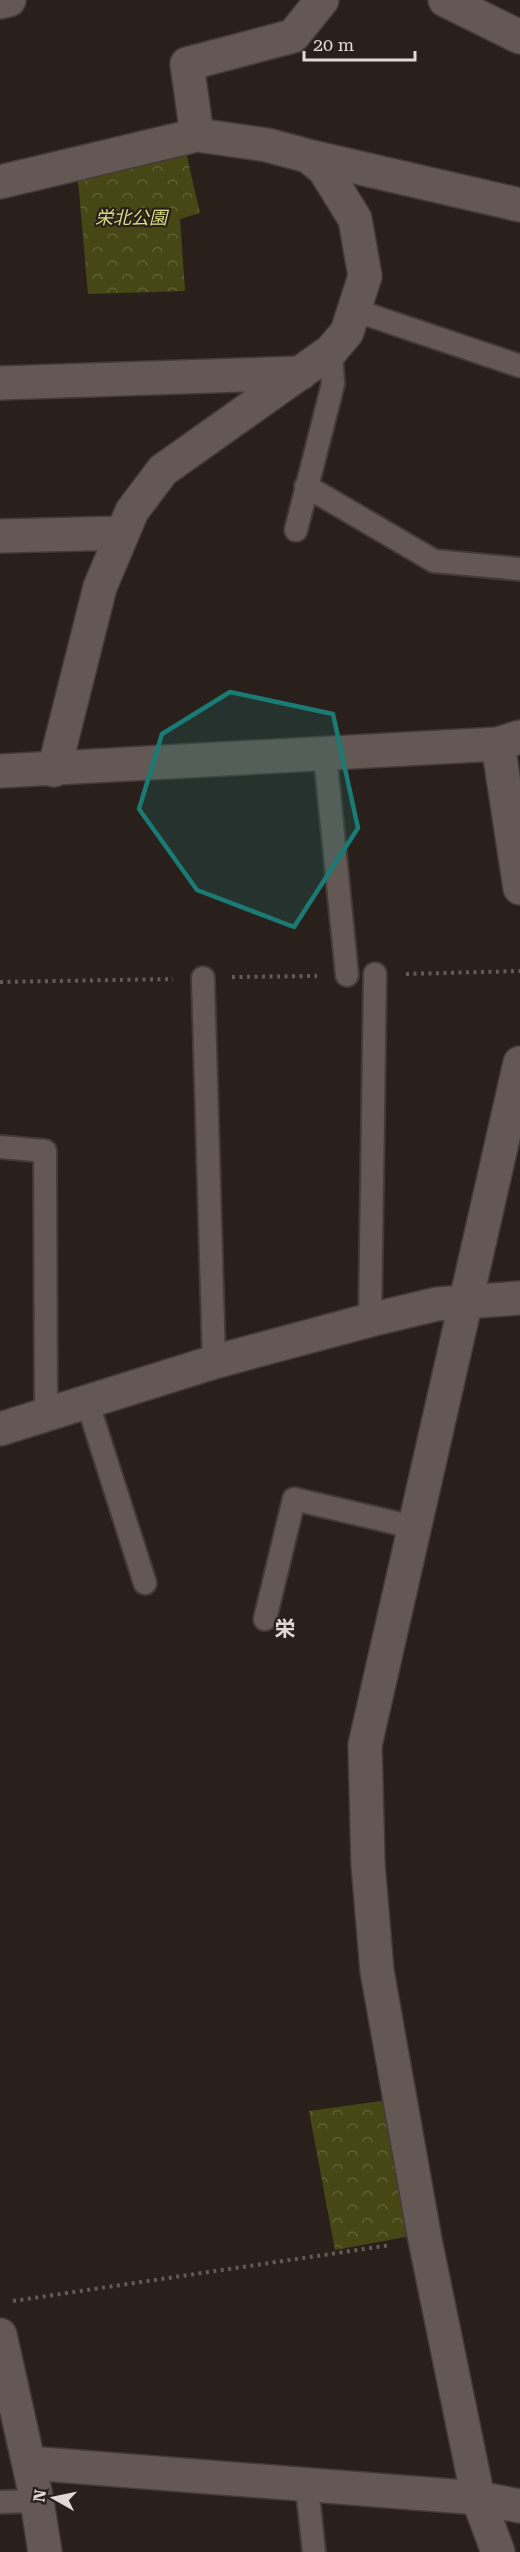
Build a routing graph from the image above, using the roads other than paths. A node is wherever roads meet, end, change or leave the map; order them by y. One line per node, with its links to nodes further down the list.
1 (9, 0): 4 (street)
2 (322, 0): 6 (street)
3 (445, 0): 5 (street)
4 (0, 2)
5 (520, 37)
6 (197, 135): 7 (street); 8 (street)
7 (308, 156): 9 (street); 10 (street)
8 (0, 182)
9 (520, 205)
10 (354, 310): 11 (street); 12 (lane)
11 (331, 351): 13 (street); 15 (lane)
12 (520, 366)
13 (301, 373): 14 (street); 17 (street)
14 (0, 383)
15 (306, 486): 16 (lane); 19 (lane)
16 (296, 530)
17 (122, 532): 18 (street); 22 (street)
18 (0, 536)
19 (520, 569)
20 (509, 740): 21 (street); 24 (street)
21 (325, 754): 22 (street); 26 (lane)
22 (54, 770): 23 (street)
23 (0, 771)
24 (520, 888)
25 (375, 974): 32 (lane)
26 (347, 975)
27 (203, 978): 33 (lane)
28 (520, 1063): 31 (street)
29 (0, 1147): 35 (lane)
30 (520, 1298): 31 (street)
31 (467, 1304): 32 (street); 37 (street)
32 (370, 1320): 33 (street)
33 (213, 1362): 34 (street)
34 (87, 1401): 35 (street); 38 (lane)
35 (46, 1413): 36 (street)
36 (0, 1429)
37 (413, 1527): 39 (lane); 43 (street)
38 (145, 1583)
39 (265, 1619)
40 (0, 2335): 41 (street)
41 (29, 2463): 42 (street); 44 (street)
42 (307, 2487): 43 (street); 48 (lane)
43 (478, 2498): 46 (street); 49 (street)
44 (37, 2501): 45 (lane); 47 (street)
45 (0, 2502)
46 (520, 2506)
47 (45, 2552)
48 (314, 2552)
49 (498, 2552)

